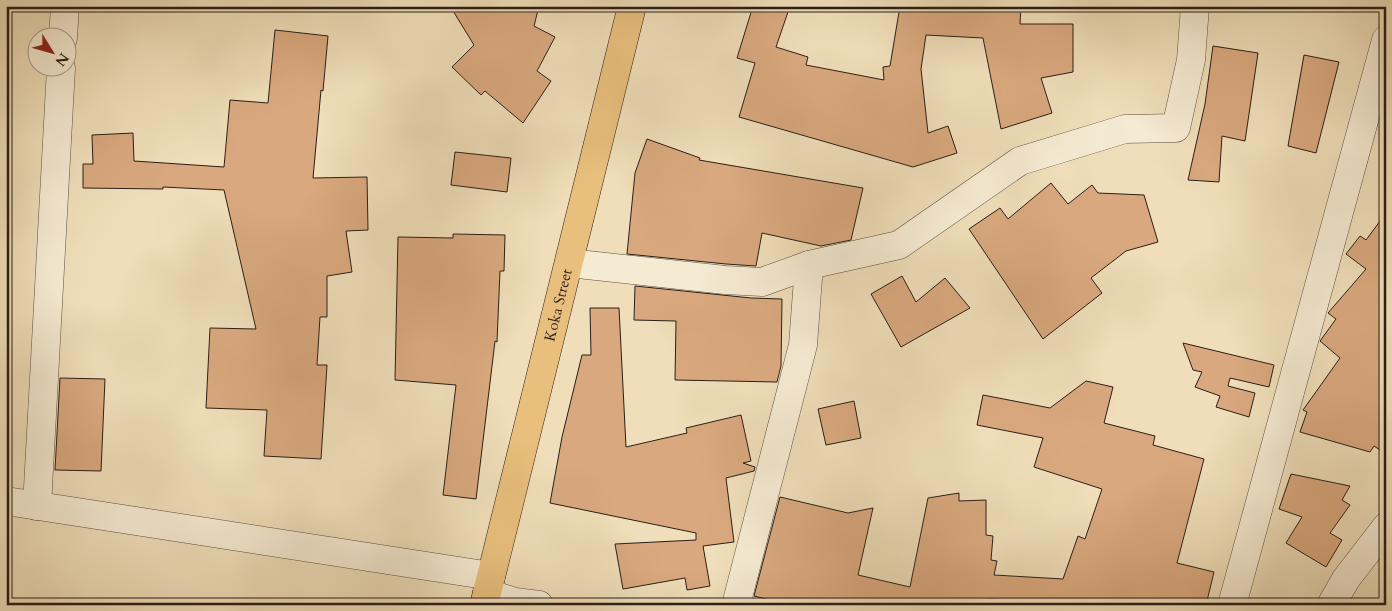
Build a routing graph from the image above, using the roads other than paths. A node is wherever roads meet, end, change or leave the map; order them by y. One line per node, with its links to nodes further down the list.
1 (65, 6): 4 (street)
2 (632, 6): 7 (main road, Koka Street)
3 (1195, 6): 8 (street)
4 (64, 28)
5 (1386, 40): 15 (street)
6 (61, 78): 10 (street)
7 (568, 263): 8 (street); 12 (main road, Koka Street)
8 (809, 265): 14 (street)
9 (6, 501): 10 (street)
10 (37, 506): 12 (street)
11 (1386, 527): 16 (street)
12 (488, 591): 13 (street)
13 (540, 605)
14 (736, 605)
15 (1232, 605)
16 (1331, 605)

